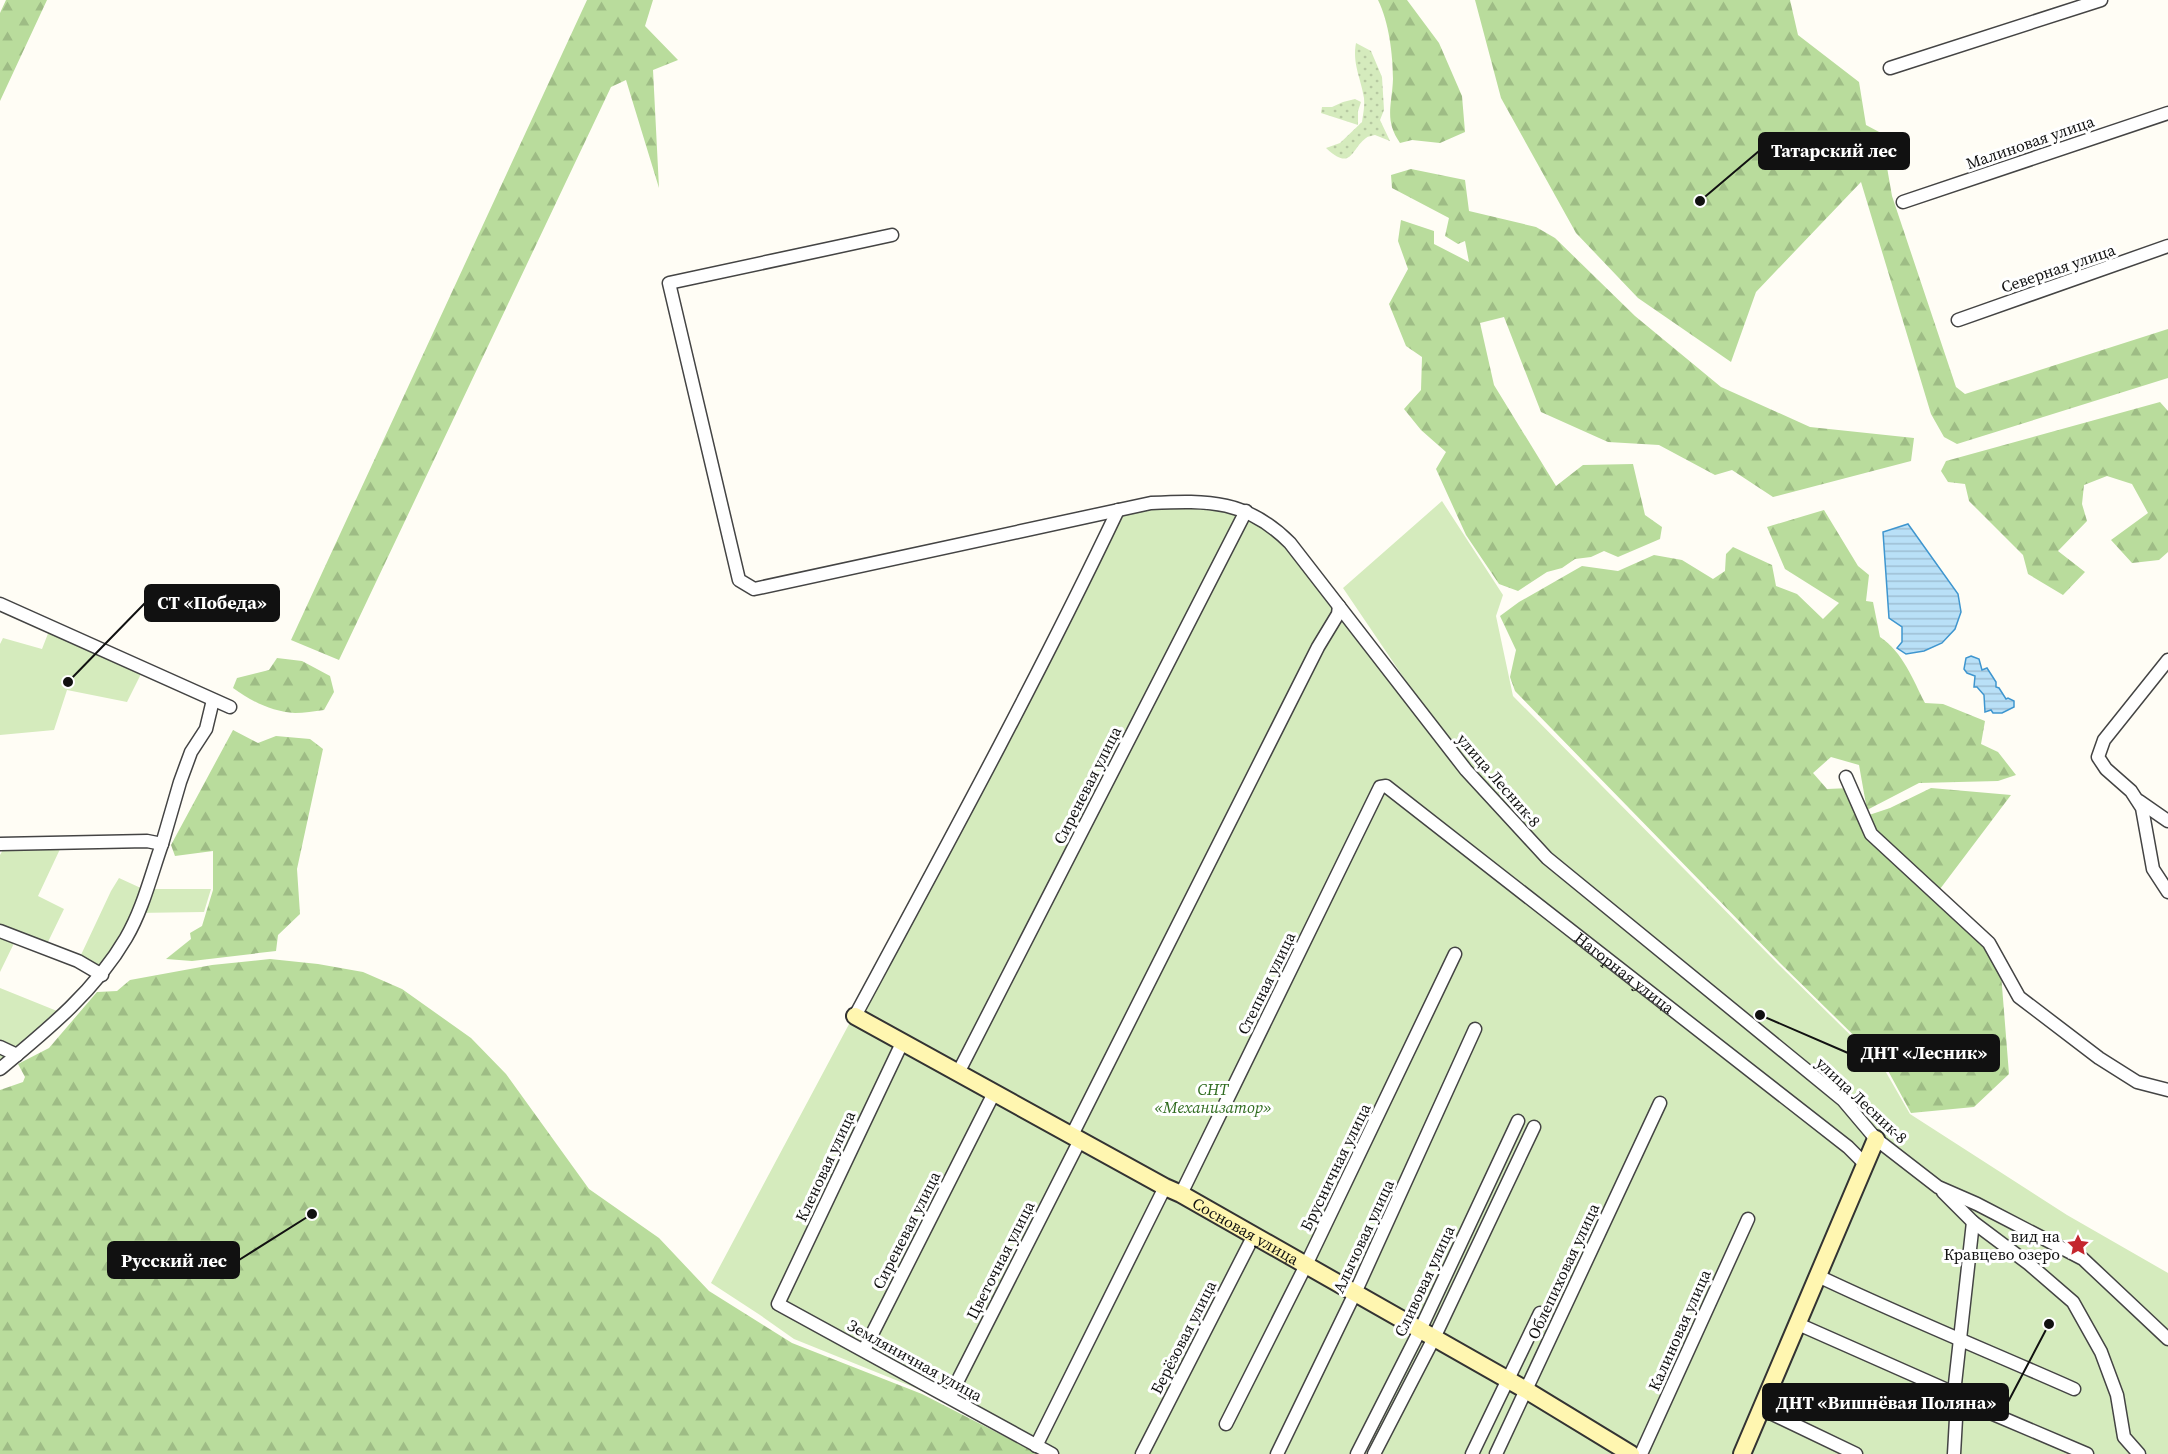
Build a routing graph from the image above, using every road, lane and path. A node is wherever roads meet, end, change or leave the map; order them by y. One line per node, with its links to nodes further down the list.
1 (2101, 0): 2 (street)
2 (1890, 68)
3 (2168, 113): 4 (street, Малиновая улица)
4 (1903, 202)
5 (892, 235): 8 (street, улица Лесник-8)
6 (2168, 246): 7 (street, Северная улица)
7 (1958, 320)
8 (1118, 510): 9 (street, улица Лесник-8); 25 (street)
9 (1246, 511): 11 (street, улица Лесник-8); 31 (street, Сиреневая улица)
10 (0, 604): 13 (street)
11 (1339, 606): 37 (street, Цветочная улица); 38 (street, улица Лесник-8)
12 (2166, 666): 17 (street)
13 (213, 700): 14 (street); 20 (street)
14 (230, 707)
15 (1846, 777): 32 (street)
16 (1380, 787): 39 (street, Нагорная улица); 42 (street, Степная улица)
17 (2136, 799): 18 (street); 21 (street)
18 (2168, 821)
19 (0, 844): 20 (street)
20 (162, 844): 24 (street)
21 (2168, 892)
22 (0, 931): 24 (street)
23 (1455, 954): 46 (street, Брусничная улица)
24 (102, 975): 29 (street)
25 (855, 1016): 27 (street, Сосновая улица)
26 (1475, 1029): 48 (street, Алычовая улица)
27 (902, 1043): 31 (street, Сосновая улица); 49 (street, Кленовая улица)
28 (0, 1047): 29 (street)
29 (17, 1055): 30 (street)
30 (0, 1069)
31 (958, 1073): 33 (street, Сосновая улица)
32 (2168, 1090)
33 (994, 1093): 37 (street, Сосновая улица); 55 (street, Сиреневая улица)
34 (1660, 1103): 58 (street, Облепиховая улица)
35 (1518, 1121): 52 (street, Сливовая улица)
36 (1533, 1127): 52 (street)
37 (1076, 1137): 40 (street, Сосновая улица); 59 (street, Цветочная улица)
38 (1876, 1139): 39 (street); 41 (street, улица Лесник-8)
39 (1866, 1165): 47 (street)
40 (1165, 1187): 42 (street, Сосновая улица); 63 (street)
41 (1938, 1187): 44 (street); 54 (street, улица Лесник-8)
42 (1181, 1194): 45 (street, Сосновая улица)
43 (1748, 1219): 72 (street, Калиновая улица)
44 (1973, 1222): 53 (street); 77 (street)
45 (1254, 1235): 46 (street, Сосновая улица); 65 (street, Берёзовая улица)
46 (1306, 1264): 48 (street, Сосновая улица); 62 (street, Брусничная улица)
47 (1818, 1276): 51 (street); 53 (street)
48 (1355, 1293): 52 (street, Сосновая улица); 66 (street, Алычовая улица)
49 (778, 1304): 55 (street, Земляничная улица)
50 (1540, 1313): 56 (street)
51 (1798, 1324): 60 (street); 61 (street)
52 (1427, 1334): 56 (street, Сосновая улица); 67 (street, Сливовая улица); 68 (street)
53 (1961, 1339): 57 (street); 60 (street)
54 (2168, 1339)
55 (864, 1350): 59 (street, Земляничная улица)
56 (1508, 1380): 58 (street, Сосновая улица); 69 (street)
57 (2073, 1389)
58 (1526, 1390): 70 (street, Облепиховая улица); 71 (street, Сосновая улица)
59 (950, 1396): 63 (street, Земляничная улица)
60 (1955, 1397): 75 (street); 76 (street)
61 (1762, 1409): 73 (street); 74 (street)
62 (1226, 1424)
63 (1036, 1446): 64 (street, Земляничная улица)
64 (1052, 1454)
65 (1142, 1454)
66 (1277, 1454)
67 (1357, 1454)
68 (1374, 1454)
69 (1472, 1454)
70 (1496, 1454)
71 (1631, 1454)
72 (1641, 1454)
73 (1742, 1454)
74 (1856, 1454)
75 (1954, 1454)
76 (2087, 1454)
77 (2139, 1454)

